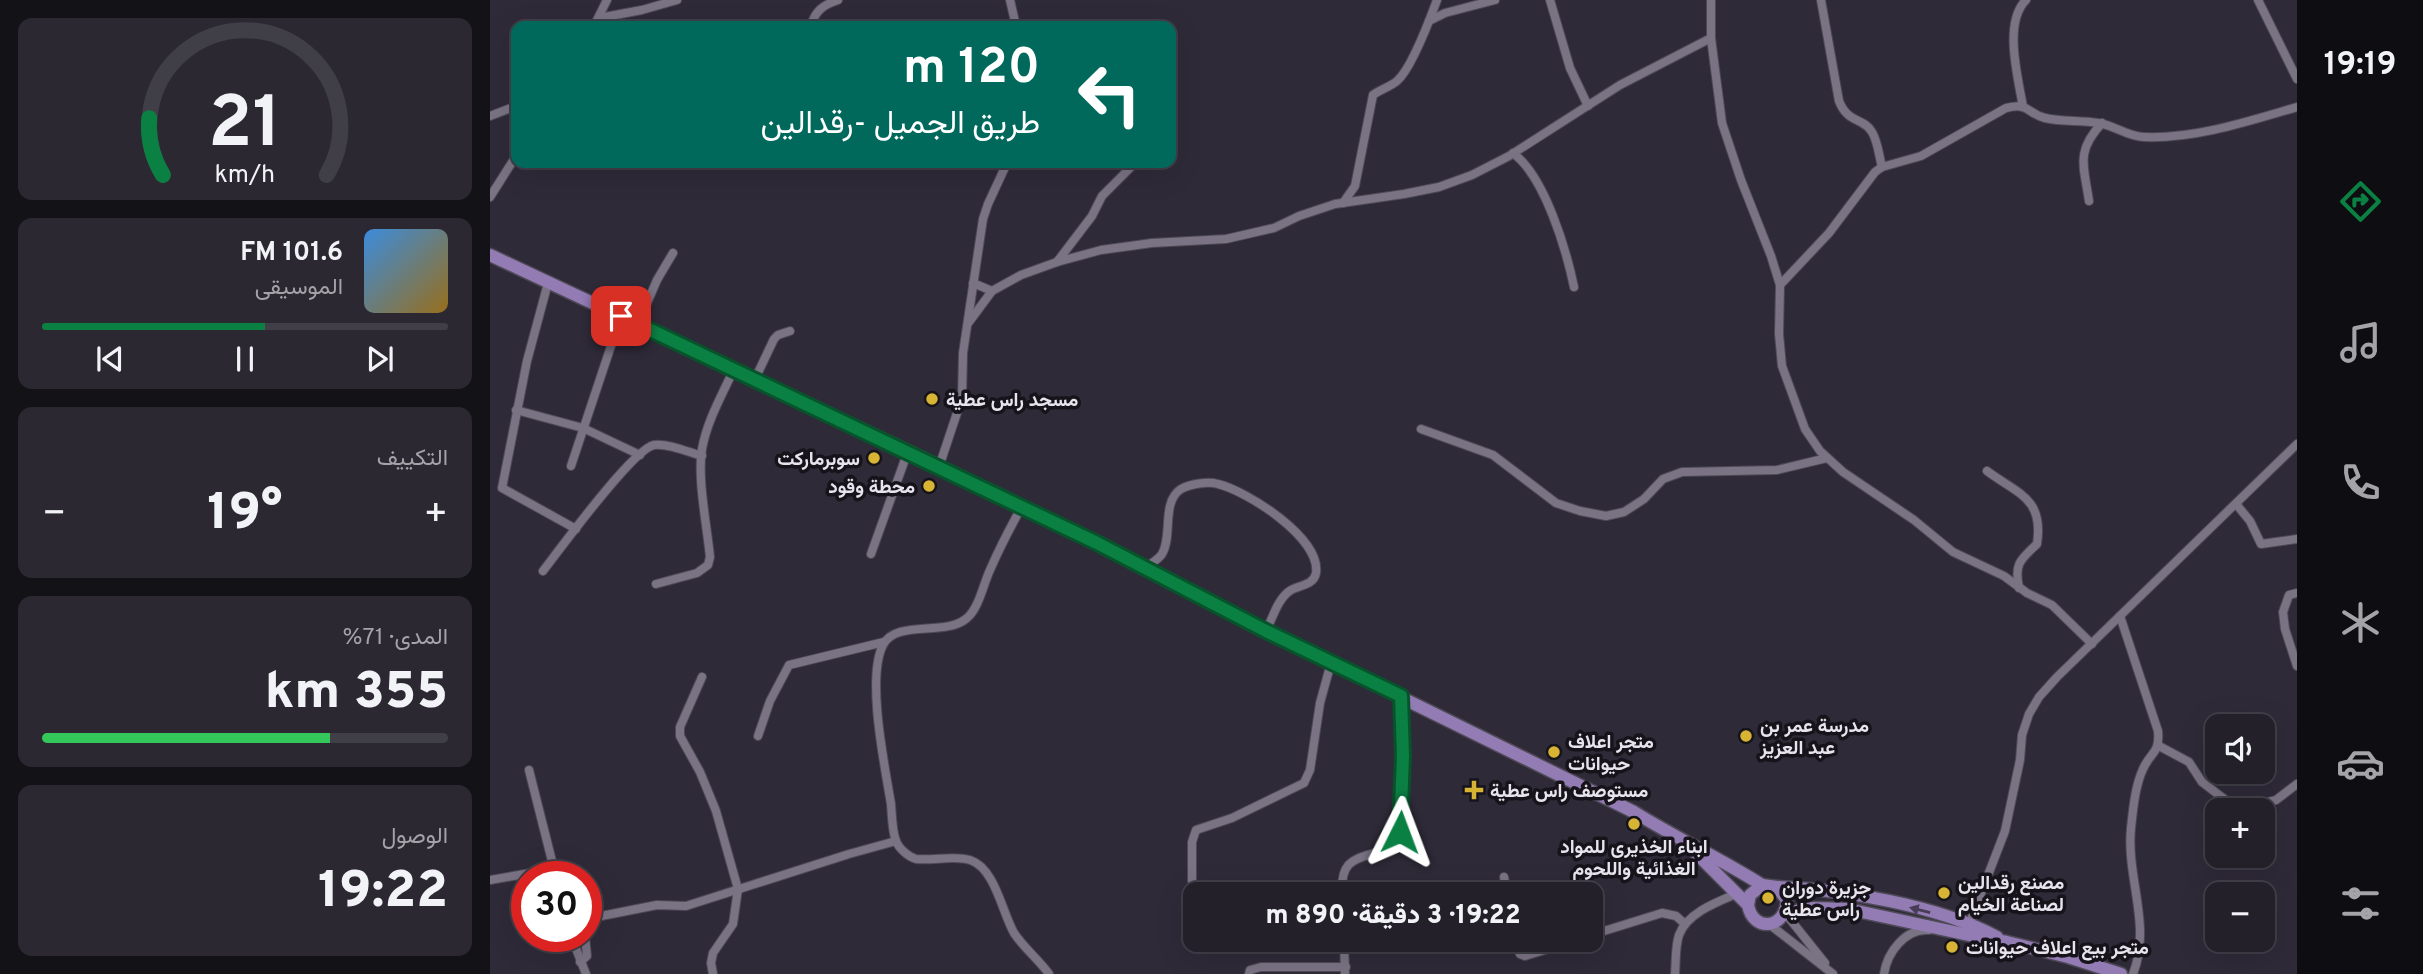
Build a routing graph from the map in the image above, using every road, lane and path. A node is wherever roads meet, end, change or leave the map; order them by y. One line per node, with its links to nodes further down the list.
1 (607, 0): 12 (street)
2 (677, 0): 13 (street)
3 (838, 0): 14 (street)
4 (1010, 0): 15 (street)
5 (1437, 0): 16 (street)
6 (1495, 0): 16 (street)
7 (1550, 0): 19 (street)
8 (1711, 0): 17 (street)
9 (1821, 0): 27 (street)
10 (2026, 0): 20 (street)
11 (2259, 0): 18 (street)
12 (597, 21)
13 (601, 21)
14 (812, 21)
15 (1015, 21)
16 (1429, 21): 32 (street)
17 (1711, 38): 19 (street); 38 (street)
18 (2297, 79)
19 (1588, 106): 25 (street)
20 (2023, 107): 24 (street); 27 (street)
21 (2297, 107): 24 (street)
22 (511, 108): 23 (street)
23 (490, 116)
24 (2102, 123): 31 (street)
25 (1513, 153): 32 (street); 39 (street)
26 (511, 164): 30 (street)
27 (1882, 167): 38 (street)
28 (1005, 168): 36 (street)
29 (1130, 168): 35 (street)
30 (490, 198)
31 (2089, 201)
32 (1343, 203): 35 (street)
33 (673, 253): 43 (street)
34 (490, 255): 37 (main road)
35 (1057, 262): 40 (street)
36 (973, 282): 40 (street); 42 (street)
37 (548, 283): 41 (main road); 47 (street)
38 (1780, 285): 54 (street)
39 (1574, 287)
40 (992, 291): 42 (street)
41 (621, 316): 43 (main road); 48 (street)
42 (969, 322): 56 (street)
43 (638, 324): 45 (main road)
44 (790, 331): 46 (street)
45 (734, 369): 46 (main road); 53 (street)
46 (755, 379): 51 (main road)
47 (516, 410): 48 (street); 60 (street)
48 (583, 428): 52 (street); 55 (street)
49 (1421, 429): 54 (street)
50 (2297, 444): 58 (street)
51 (908, 451): 56 (main road); 62 (street)
52 (640, 455): 53 (street); 60 (street)
53 (702, 456): 65 (street)
54 (1827, 458): 66 (street)
55 (571, 466)
56 (939, 467): 59 (main road)
57 (1987, 471): 66 (street)
58 (2236, 504): 61 (street); 68 (street)
59 (1021, 508): 63 (main road); 70 (street)
60 (576, 529): 64 (street)
61 (2297, 539)
62 (871, 554)
63 (1145, 568): 69 (main road); 69 (street)
64 (543, 571)
65 (656, 584)
66 (2019, 588): 71 (street)
67 (2297, 593): 73 (street)
68 (2120, 616): 71 (street); 77 (street)
69 (1266, 631): 72 (main road)
70 (884, 642): 76 (street); 80 (street)
71 (2092, 644): 99 (street)
72 (1331, 663): 75 (main road); 86 (street)
73 (2297, 666)
74 (702, 677): 91 (street)
75 (1401, 696): 81 (main road); 87 (street)
76 (758, 736)
77 (2159, 746): 79 (street); 115 (street)
78 (529, 770): 82 (street)
79 (2297, 784)
80 (896, 841): 91 (street); 109 (street)
81 (1686, 844): 89 (main road); 92 (main road)
82 (552, 861)
83 (1504, 877): 88 (street)
84 (511, 878): 85 (street)
85 (490, 880)
86 (1192, 881)
87 (1343, 882)
88 (1505, 882)
89 (1762, 886): 90 (main road); 93 (main road)
90 (1777, 887): 94 (main road); 99 (main road, one-way to 90)
91 (738, 889): 95 (street); 108 (street)
92 (1736, 894): 93 (main road); 97 (street)
93 (1748, 905): 96 (main road)
94 (1785, 913): 96 (main road); 99 (main road); 112 (street)
95 (602, 916)
96 (1769, 924): 112 (street)
97 (1685, 925): 98 (street); 111 (street)
98 (1603, 931)
99 (1971, 931): 113 (street); 114 (main road)
100 (577, 952): 105 (street)
101 (587, 952): 105 (street)
102 (1344, 952): 106 (street)
103 (1519, 952): 104 (street)
104 (1538, 952)
105 (580, 962): 107 (street)
106 (1345, 970): 110 (street)
107 (586, 974)
108 (713, 974)
109 (1049, 974)
110 (1249, 974)
111 (1675, 974)
112 (1833, 974)
113 (1884, 974)
114 (2121, 974)
115 (2133, 974)

